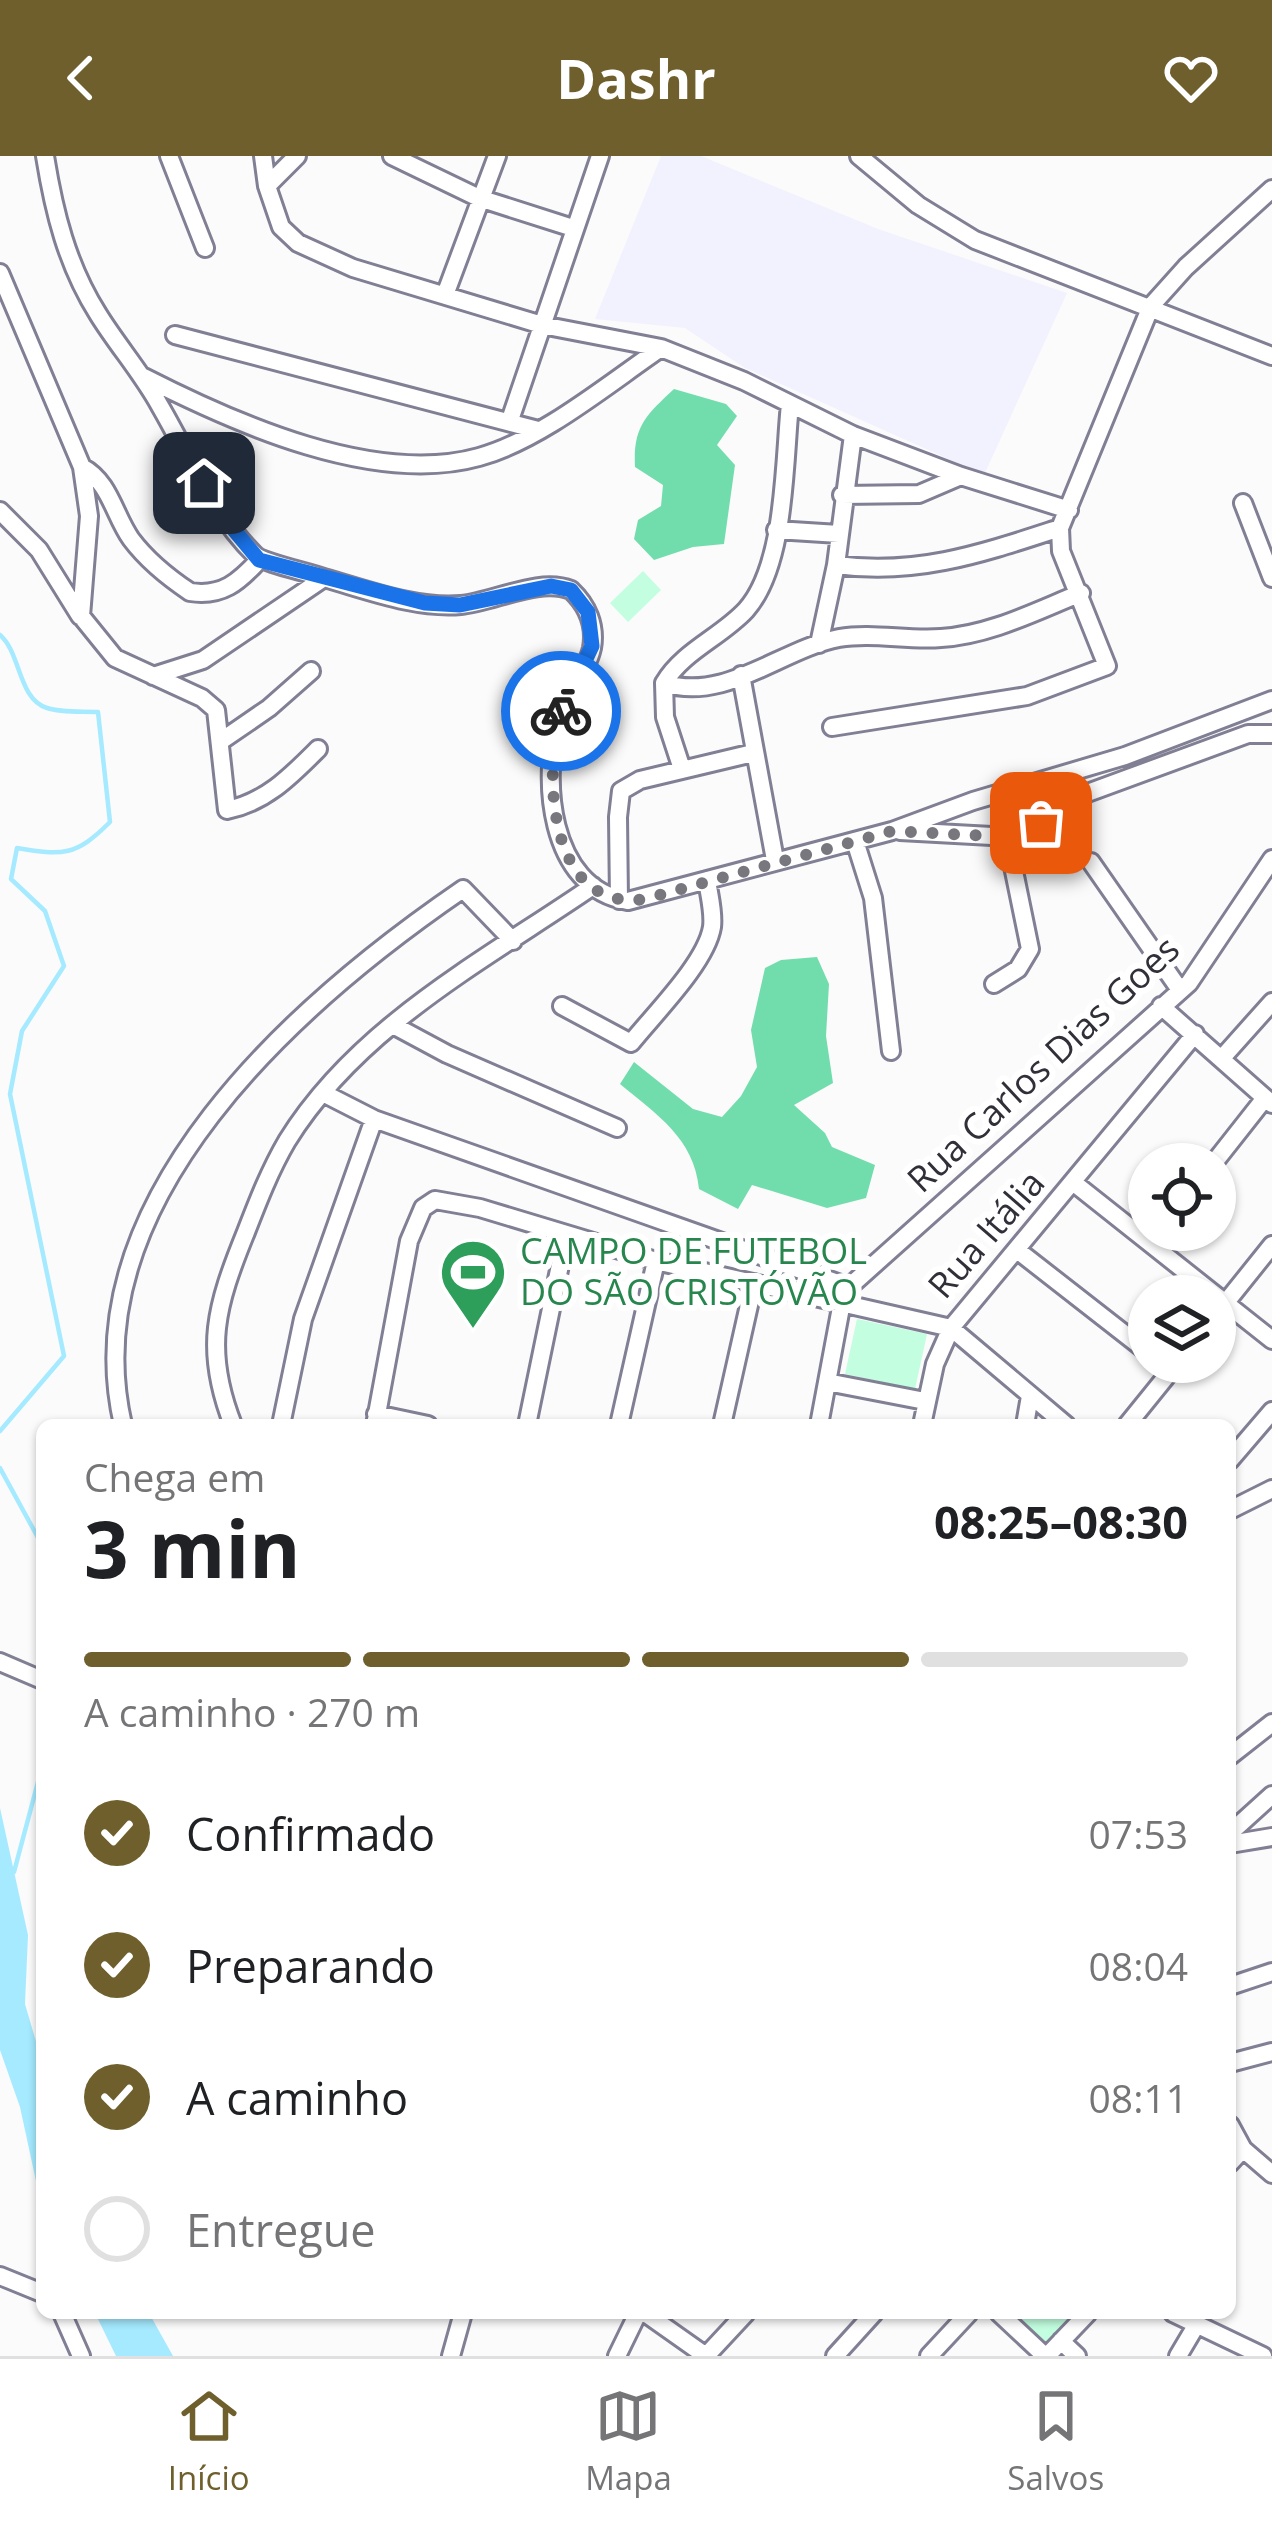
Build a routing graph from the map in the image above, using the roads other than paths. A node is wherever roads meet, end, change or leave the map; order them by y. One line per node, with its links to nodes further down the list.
1 (45, 156): 21 (street)
2 (169, 156): 13 (street)
3 (263, 156): 9 (street)
4 (297, 156): 9 (street)
5 (392, 156): 11 (street)
6 (497, 156): 11 (street)
7 (600, 156): 12 (street)
8 (859, 156): 16 (street)
9 (267, 186): 15 (street)
10 (1272, 189): 16 (street)
11 (479, 198): 12 (street); 15 (street)
12 (573, 228): 17 (street)
13 (205, 248)
14 (0, 273): 26 (street)
15 (445, 295): 17 (street)
16 (1151, 306): 20 (street); 30 (street)
17 (542, 325): 19 (street); 23 (street)
18 (175, 335): 23 (street)
19 (662, 348): 22 (street); 24 (street)
20 (1270, 352)
21 (144, 377): 24 (street); 35 (street)
22 (790, 404): 25 (street); 33 (street)
23 (510, 420): 24 (street)
24 (538, 430)
25 (853, 435): 27 (street); 28 (street)
26 (82, 467): 35 (street); 40 (street)
27 (961, 476): 28 (street); 30 (street)
28 (842, 495): 34 (street)
29 (1243, 502): 38 (street)
30 (1069, 510): 32 (street)
31 (0, 511): 40 (street)
32 (1060, 528): 36 (street); 39 (street)
33 (776, 530): 34 (street); 45 (street)
34 (839, 534): 36 (street)
35 (259, 560): 37 (street)
36 (836, 565): 41 (street)
37 (324, 578): 44 (street); 62 (street)
38 (1272, 578)
39 (1081, 593): 41 (street); 47 (street)
40 (81, 616): 44 (street)
41 (819, 644): 43 (street)
42 (311, 671): 49 (street)
43 (741, 675): 45 (street); 51 (street)
44 (153, 676): 49 (street)
45 (664, 683): 52 (street)
46 (1272, 700): 53 (street)
47 (832, 727)
48 (1272, 734): 56 (street)
49 (221, 741): 50 (street)
50 (318, 749)
51 (753, 753): 52 (street); 59 (street)
52 (682, 770): 63 (street)
53 (951, 809): 54 (street); 55 (street)
54 (892, 831): 55 (street); 57 (street)
55 (954, 835): 56 (street)
56 (1007, 837): 65 (street)
57 (855, 841): 59 (street); 72 (street)
58 (1272, 859): 66 (street, Rua Carlos Dias Goes)
59 (775, 860): 61 (street)
60 (1091, 862): 66 (street)
61 (707, 880): 63 (street); 68 (street)
62 (593, 886): 63 (street); 64 (street)
63 (620, 901)
64 (513, 940): 70 (street); 99 (street)
65 (994, 984)
66 (1180, 990): 69 (street, Rua Carlos Dias Goes)
67 (1272, 1002): 73 (street)
68 (562, 1006)
69 (1162, 1006): 71 (street); 89 (street, Rua Carlos Dias Goes)
70 (393, 1025): 74 (street); 77 (street)
71 (1195, 1034): 73 (street); 79 (street, Rua Itália)
72 (892, 1051)
73 (1222, 1058): 75 (street)
74 (323, 1093): 76 (street); 100 (street)
75 (1269, 1101): 78 (street)
76 (374, 1119): 89 (street); 101 (street)
77 (616, 1128)
78 (1232, 1143)
79 (1074, 1183): 80 (street); 83 (street, Rua Itália)
80 (1128, 1229)
81 (566, 1236): 85 (street, Rua Itália); 102 (street, Rua Itália); 103 (street)
82 (1272, 1245): 88 (street)
83 (1017, 1250): 91 (street, Rua Itália); 92 (street)
84 (1154, 1251): 86 (street)
85 (656, 1261): 87 (street, Rua Itália); 104 (street)
86 (1181, 1275)
87 (754, 1283): 89 (street, Rua Itália); 105 (street)
88 (1236, 1290)
89 (846, 1295): 91 (street, Rua Itália); 94 (street)
90 (1236, 1319): 93 (street)
91 (951, 1328): 96 (street); 97 (street)
92 (1128, 1337)
93 (1272, 1340)
94 (827, 1382): 97 (street); 106 (street)
95 (1157, 1383): 110 (street)
96 (1030, 1396): 108 (street); 109 (street)
97 (926, 1401): 107 (street)
98 (1272, 1411): 111 (street)
99 (122, 1419)
100 (230, 1419)
101 (282, 1419)
102 (375, 1419)
103 (528, 1419)
104 (620, 1419)
105 (723, 1419)
106 (820, 1419)
107 (923, 1419)
108 (1026, 1419)
109 (1059, 1419)
110 (1131, 1419)
111 (1236, 1453)
112 (1272, 1489): 113 (street)
113 (1236, 1507)
114 (0, 1663): 115 (street)
115 (35, 1677)
116 (1272, 1723): 117 (street)
117 (1236, 1751)
118 (1272, 1795): 119 (street)
119 (1236, 1828)
120 (1272, 1837): 121 (street)
121 (1236, 1843)
122 (1272, 1972): 123 (street)
123 (1236, 1984)
124 (1272, 2052): 125 (street)
125 (1236, 2061)
126 (1236, 2156): 127 (street)
127 (1272, 2174)
128 (0, 2276): 129 (street)
129 (36, 2291)
130 (65, 2319): 142 (street)
131 (461, 2319): 143 (street)
132 (638, 2319): 144 (street)
133 (650, 2319): 145 (street)
134 (740, 2319): 145 (street)
135 (869, 2319): 146 (street)
136 (963, 2319): 147 (street)
137 (1006, 2319): 148 (street)
138 (1082, 2319): 141 (street)
139 (1186, 2319): 140 (street)
140 (1197, 2324): 150 (street); 151 (street)
141 (1061, 2341): 148 (street); 149 (street)
142 (80, 2356)
143 (451, 2356)
144 (617, 2356)
145 (706, 2356)
146 (835, 2356)
147 (928, 2356)
148 (1046, 2356)
149 (1077, 2356)
150 (1178, 2356)
151 (1263, 2356)

